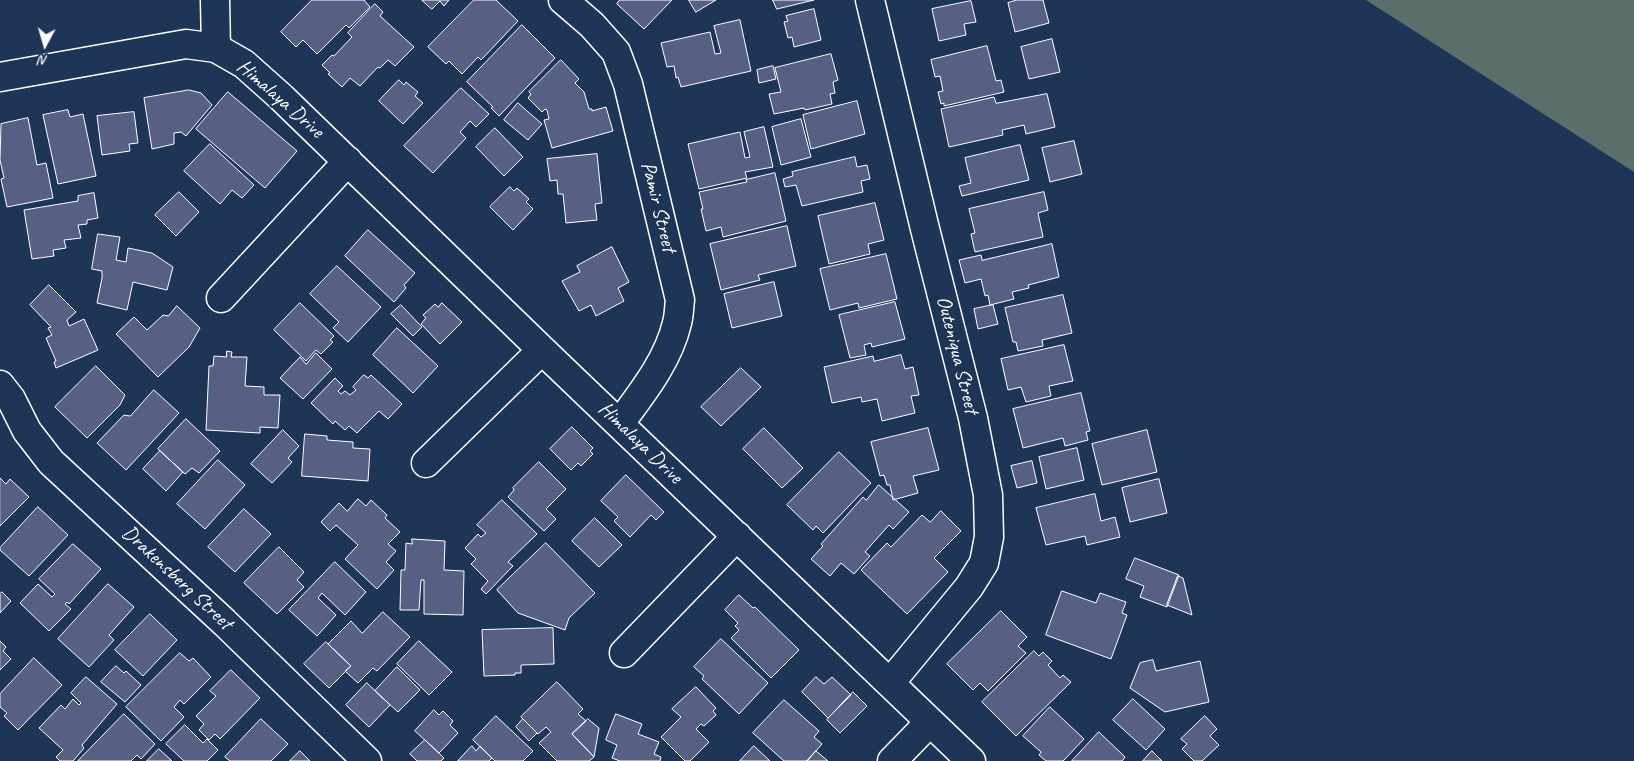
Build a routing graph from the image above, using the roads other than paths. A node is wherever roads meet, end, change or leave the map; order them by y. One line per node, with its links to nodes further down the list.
1 (215, 0): 4 (street)
2 (563, 0): 10 (street, Pamir Street)
3 (870, 0): 14 (street, Outeniqua Street)
4 (216, 48): 5 (street, Himalaya Drive); 6 (street, Himalaya Drive)
5 (0, 77)
6 (348, 161): 7 (street); 8 (street, Himalaya Drive)
7 (221, 298)
8 (542, 350): 10 (street, Himalaya Drive); 11 (street)
9 (0, 385): 16 (street, Drakensberg Street)
10 (620, 423): 12 (street, Himalaya Drive)
11 (426, 463)
12 (737, 536): 13 (street); 14 (street, Himalaya Drive)
13 (624, 653)
14 (890, 683): 15 (street, Himalaya Drive)
15 (930, 722): 17 (street); 18 (street, Himalaya Drive)
16 (367, 761)
17 (892, 761)
18 (971, 761)

